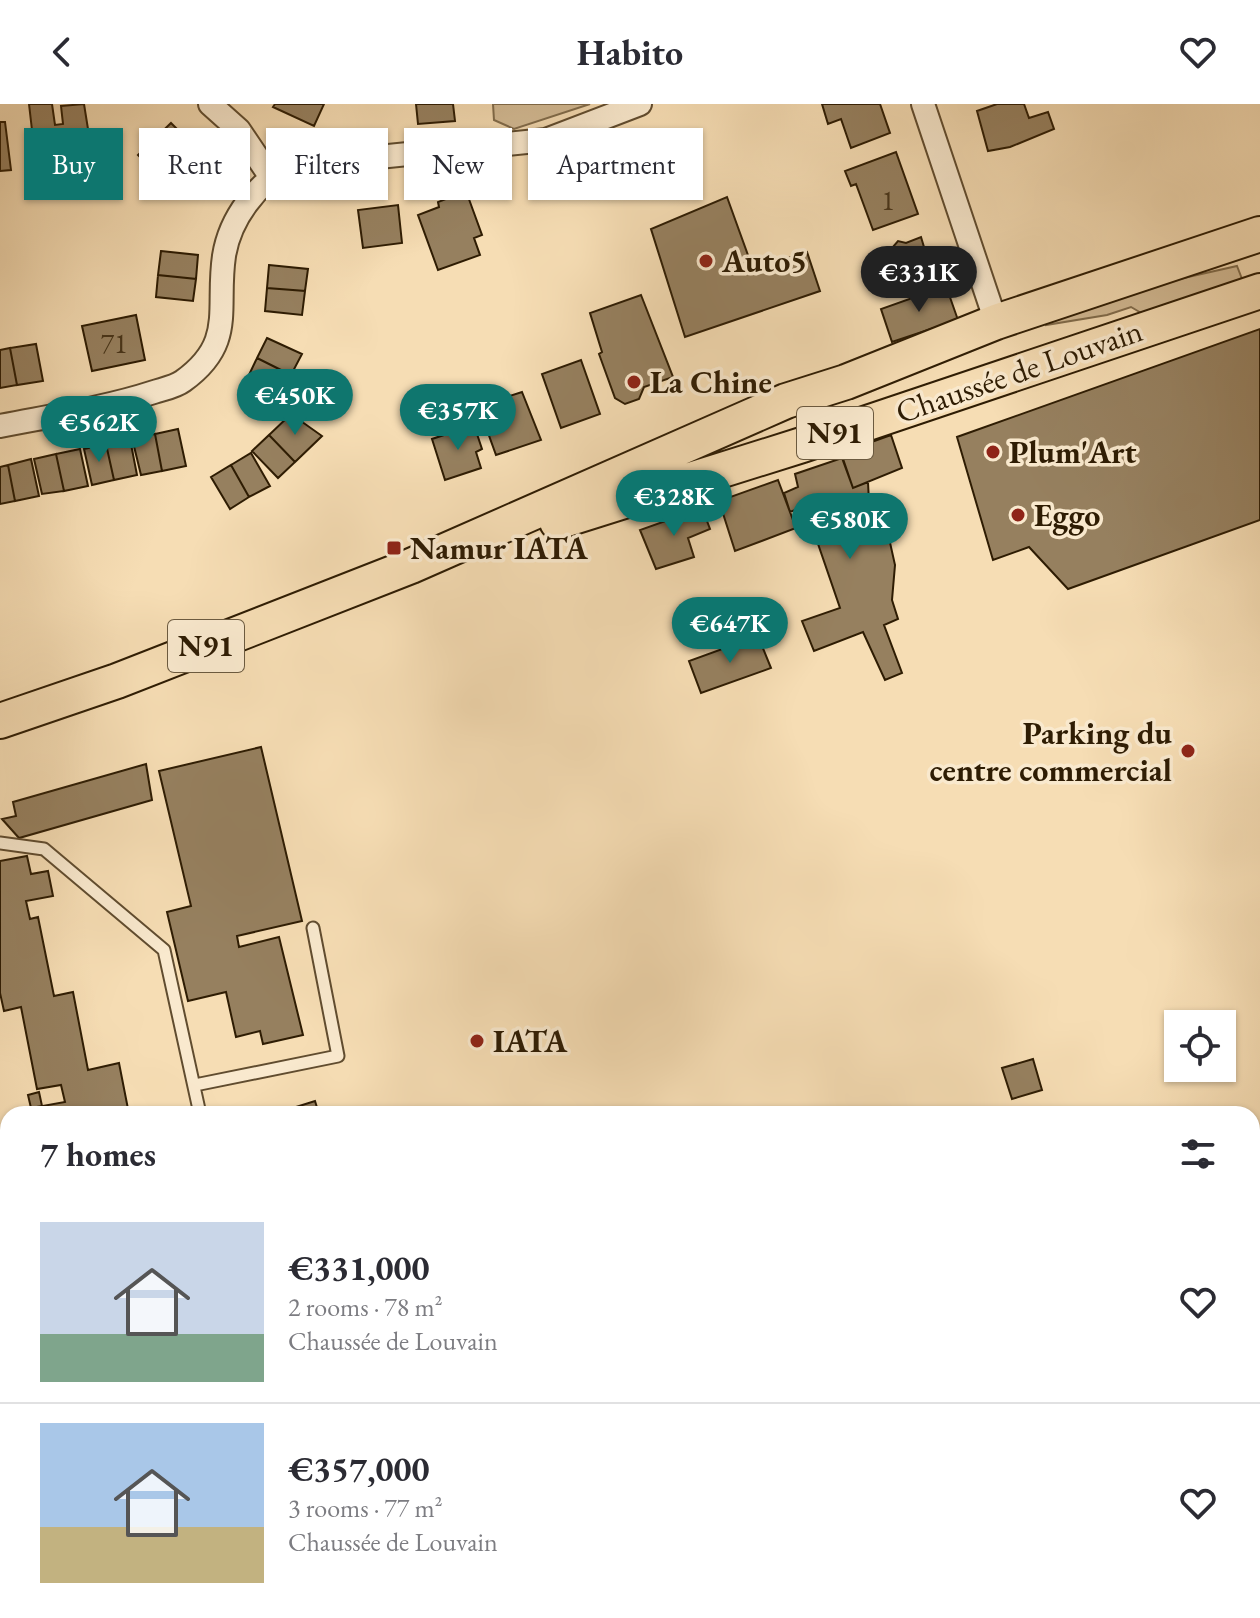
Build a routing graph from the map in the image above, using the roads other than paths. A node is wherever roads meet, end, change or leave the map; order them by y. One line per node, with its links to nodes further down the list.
1 (210, 104): 5 (street)
2 (640, 104): 4 (street)
3 (923, 104): 9 (street)
4 (388, 156)
5 (266, 170)
6 (266, 180): 13 (street)
7 (1260, 234): 9 (main road, Chaussée de Louvain / N91)
8 (1260, 291): 10 (main road, Chaussée de Louvain / N91)
9 (996, 322): 10 (main road); 11 (main road, Chaussée de Louvain / N91)
10 (1030, 366): 12 (main road, Chaussée de Louvain / N91)
11 (846, 382): 12 (main road); 14 (main road, Chaussée de Louvain / N91)
12 (863, 423): 14 (main road, Chaussée de Louvain / N91)
13 (0, 426)
14 (411, 566): 15 (main road, Chaussée de Louvain / N91)
15 (0, 721)
16 (0, 843): 18 (lane)
17 (313, 928): 18 (lane)
18 (195, 1085): 19 (lane)
19 (199, 1106)

